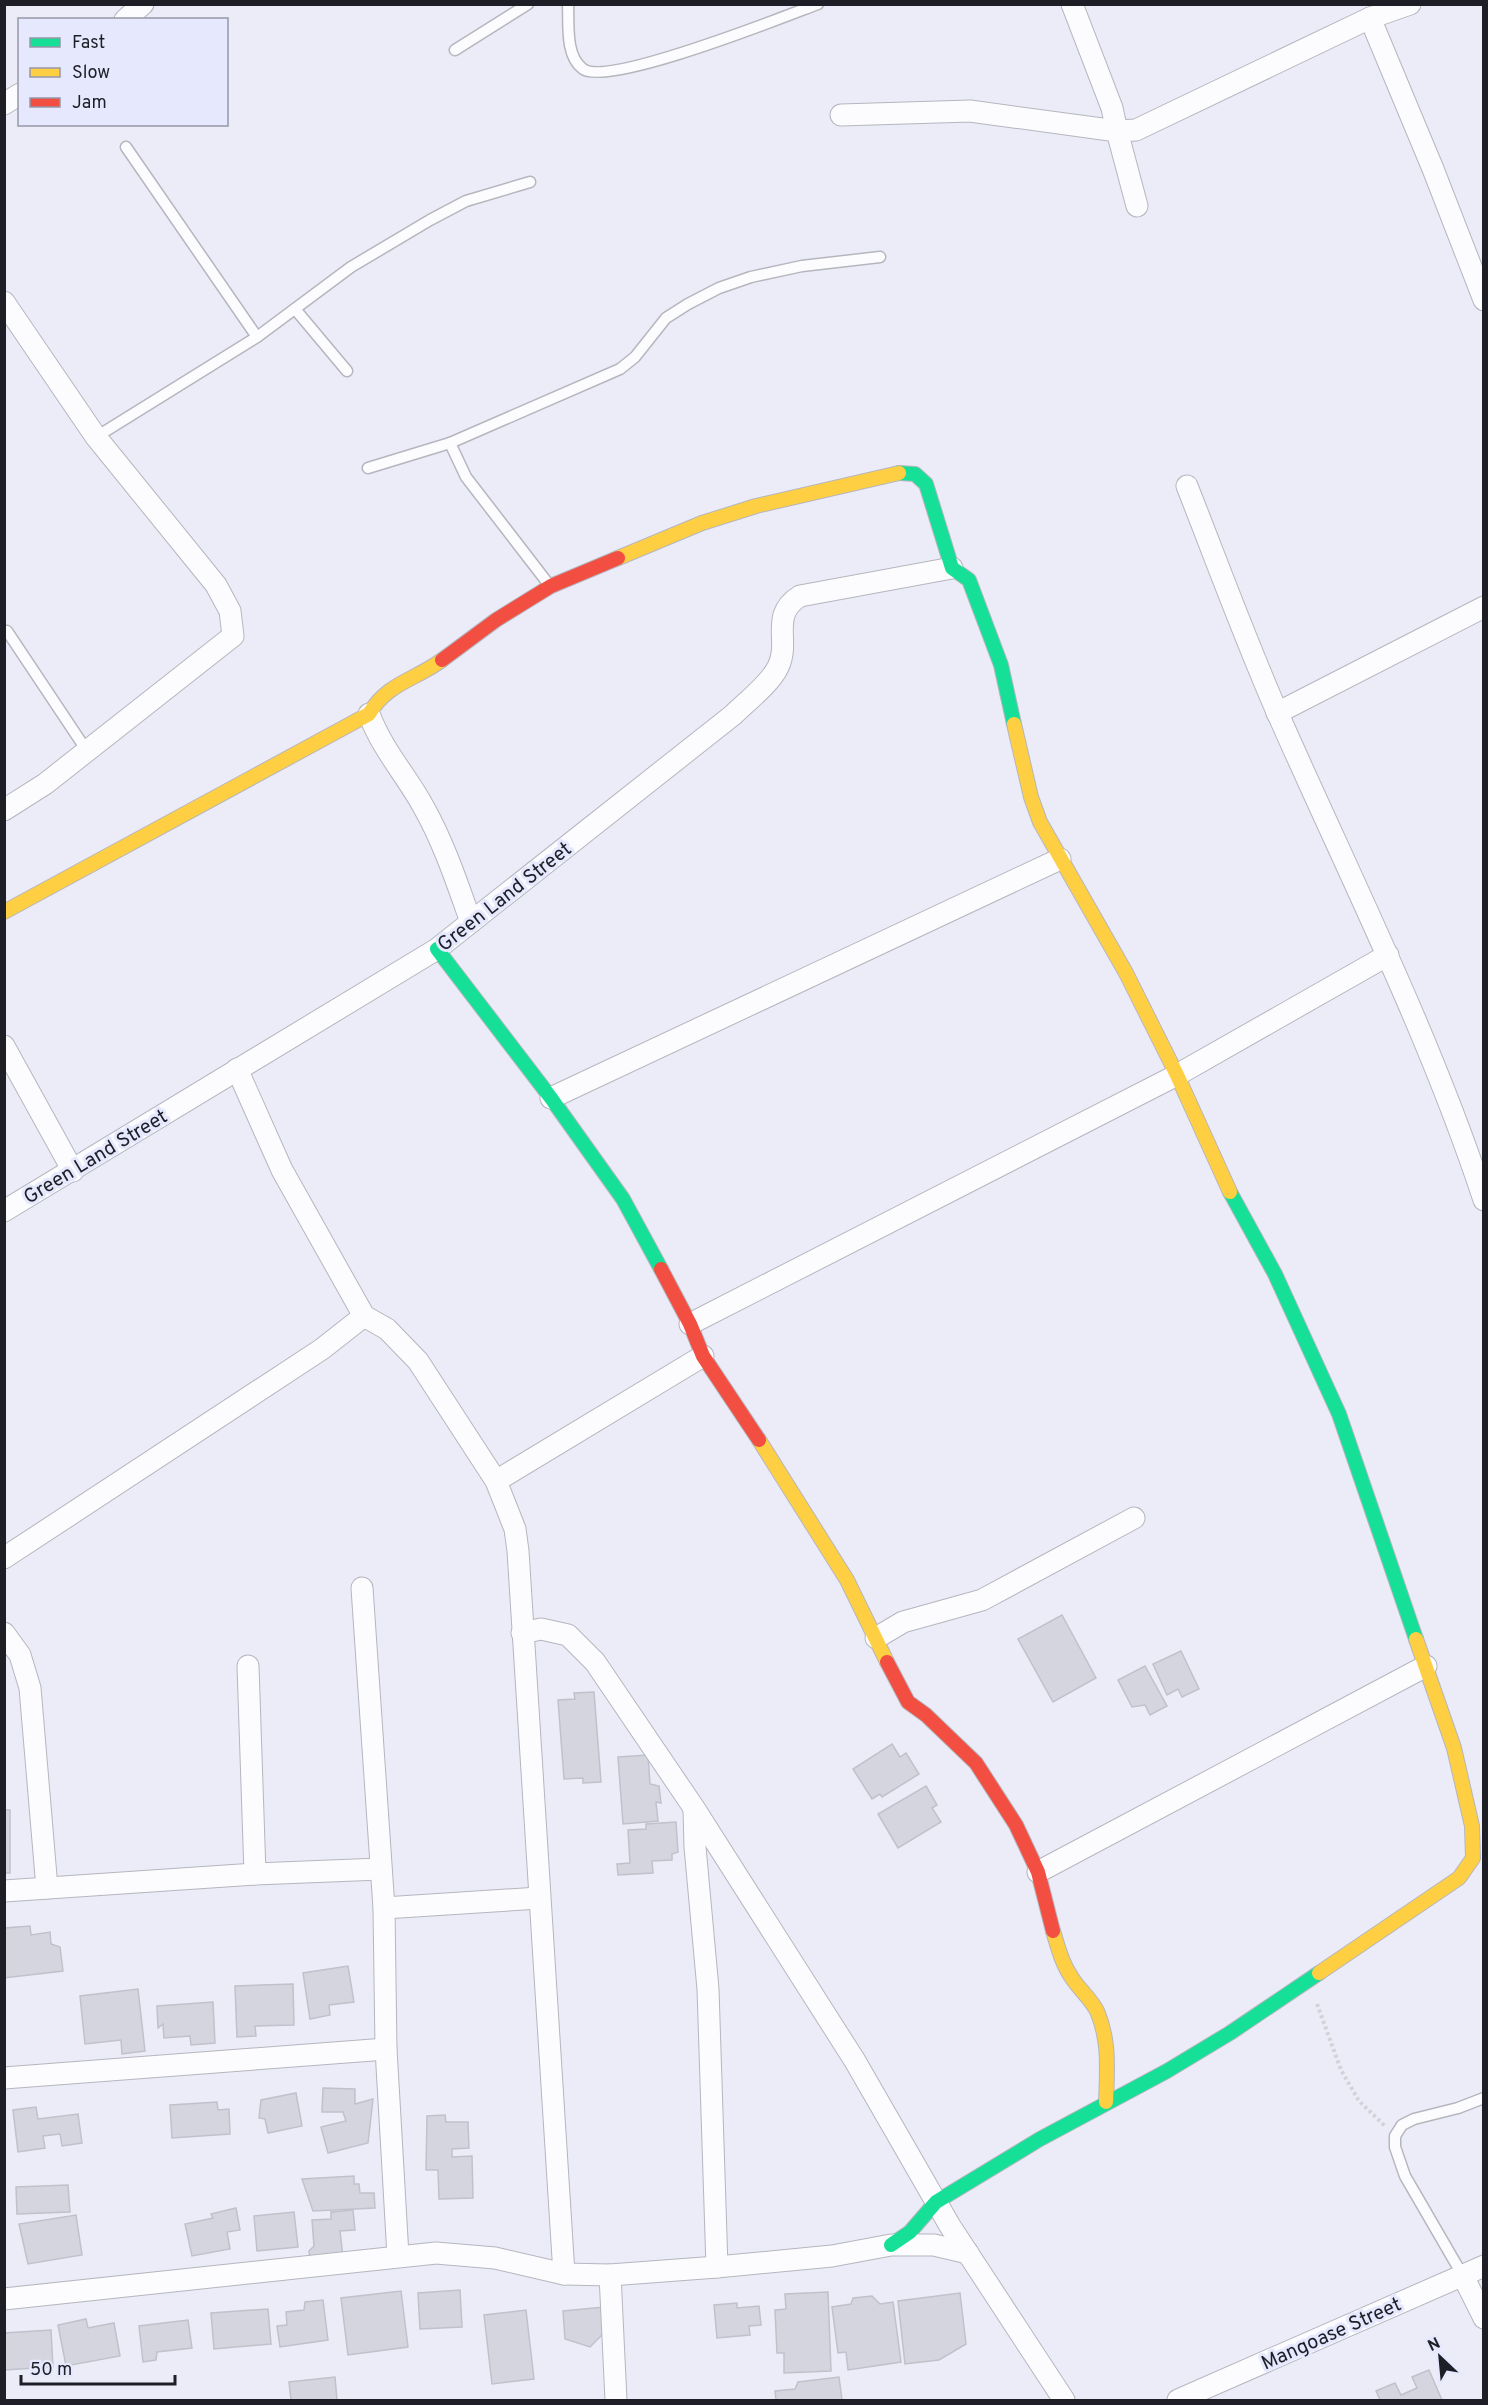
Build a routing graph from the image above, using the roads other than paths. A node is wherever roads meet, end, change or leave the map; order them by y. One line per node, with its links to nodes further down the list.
1 (143, 4): 7 (street)
2 (528, 4): 9 (lane)
3 (568, 4): 4 (lane)
4 (818, 4)
5 (1072, 4): 13 (street)
6 (1410, 4): 8 (street)
7 (127, 18)
8 (1370, 18): 13 (street); 18 (street)
9 (455, 50)
10 (18, 95): 11 (street)
11 (4, 104)
12 (841, 115): 13 (street)
13 (1117, 131): 16 (street)
14 (126, 147): 21 (lane)
15 (530, 182): 20 (lane)
16 (1137, 206)
17 (880, 257): 24 (lane)
18 (1484, 300)
19 (4, 302): 23 (street)
20 (295, 309): 21 (lane); 22 (lane)
21 (257, 337): 23 (lane)
22 (347, 371)
23 (96, 437): 33 (street)
24 (450, 442): 25 (lane); 28 (lane)
25 (368, 468)
26 (1187, 486): 31 (street)
27 (952, 568): 28 (street); 35 (street); 37 (street, Green Land Street)
28 (551, 586): 32 (street)
29 (1484, 607): 31 (street)
30 (7, 631): 33 (lane)
31 (1277, 713): 39 (street)
32 (369, 714): 36 (street); 37 (street)
33 (87, 751): 34 (street)
34 (4, 810)
35 (1060, 859): 42 (street); 43 (street)
36 (4, 912)
37 (471, 922): 38 (street, Green Land Street)
38 (437, 949): 41 (street, Green Land Street); 43 (street)
39 (1388, 955): 42 (street); 45 (street)
40 (4, 1046): 44 (street)
41 (237, 1069): 44 (street, Green Land Street); 47 (street)
42 (1177, 1075): 48 (street); 58 (street)
43 (551, 1098): 48 (street)
44 (73, 1171): 46 (street, Green Land Street)
45 (1484, 1200)
46 (4, 1211)
47 (364, 1316): 50 (street); 52 (street)
48 (690, 1324): 49 (street)
49 (703, 1356): 50 (street); 56 (street)
50 (496, 1481): 55 (street)
51 (1134, 1518): 56 (street)
52 (4, 1558)
53 (362, 1588): 60 (street)
54 (4, 1633): 63 (street)
55 (522, 1633): 59 (street); 65 (street)
56 (876, 1638): 61 (street)
57 (249, 1666): 62 (street)
58 (1425, 1666): 61 (street); 70 (street)
59 (694, 1808): 71 (street); 76 (street)
60 (380, 1869): 62 (street); 66 (street)
61 (1038, 1872): 70 (street)
62 (255, 1874): 63 (street)
63 (47, 1888): 64 (street)
64 (4, 1891)
65 (539, 1898): 66 (street); 77 (street)
66 (384, 1908): 67 (street)
67 (386, 2049): 68 (street); 74 (street)
68 (4, 2078)
69 (1484, 2098): 79 (lane)
70 (1106, 2102): 71 (street)
71 (936, 2202): 72 (street); 73 (street)
72 (891, 2245): 73 (street); 76 (street)
73 (968, 2253): 83 (street)
74 (398, 2256): 77 (street); 80 (street)
75 (1484, 2266): 79 (street, Mangoase Street)
76 (717, 2267): 78 (street)
77 (564, 2274): 78 (street)
78 (610, 2275): 82 (street)
79 (1462, 2276): 81 (street); 84 (street, Mangoase Street)
80 (4, 2299)
81 (1484, 2318)
82 (616, 2400)
83 (1064, 2400)
84 (1178, 2400)

